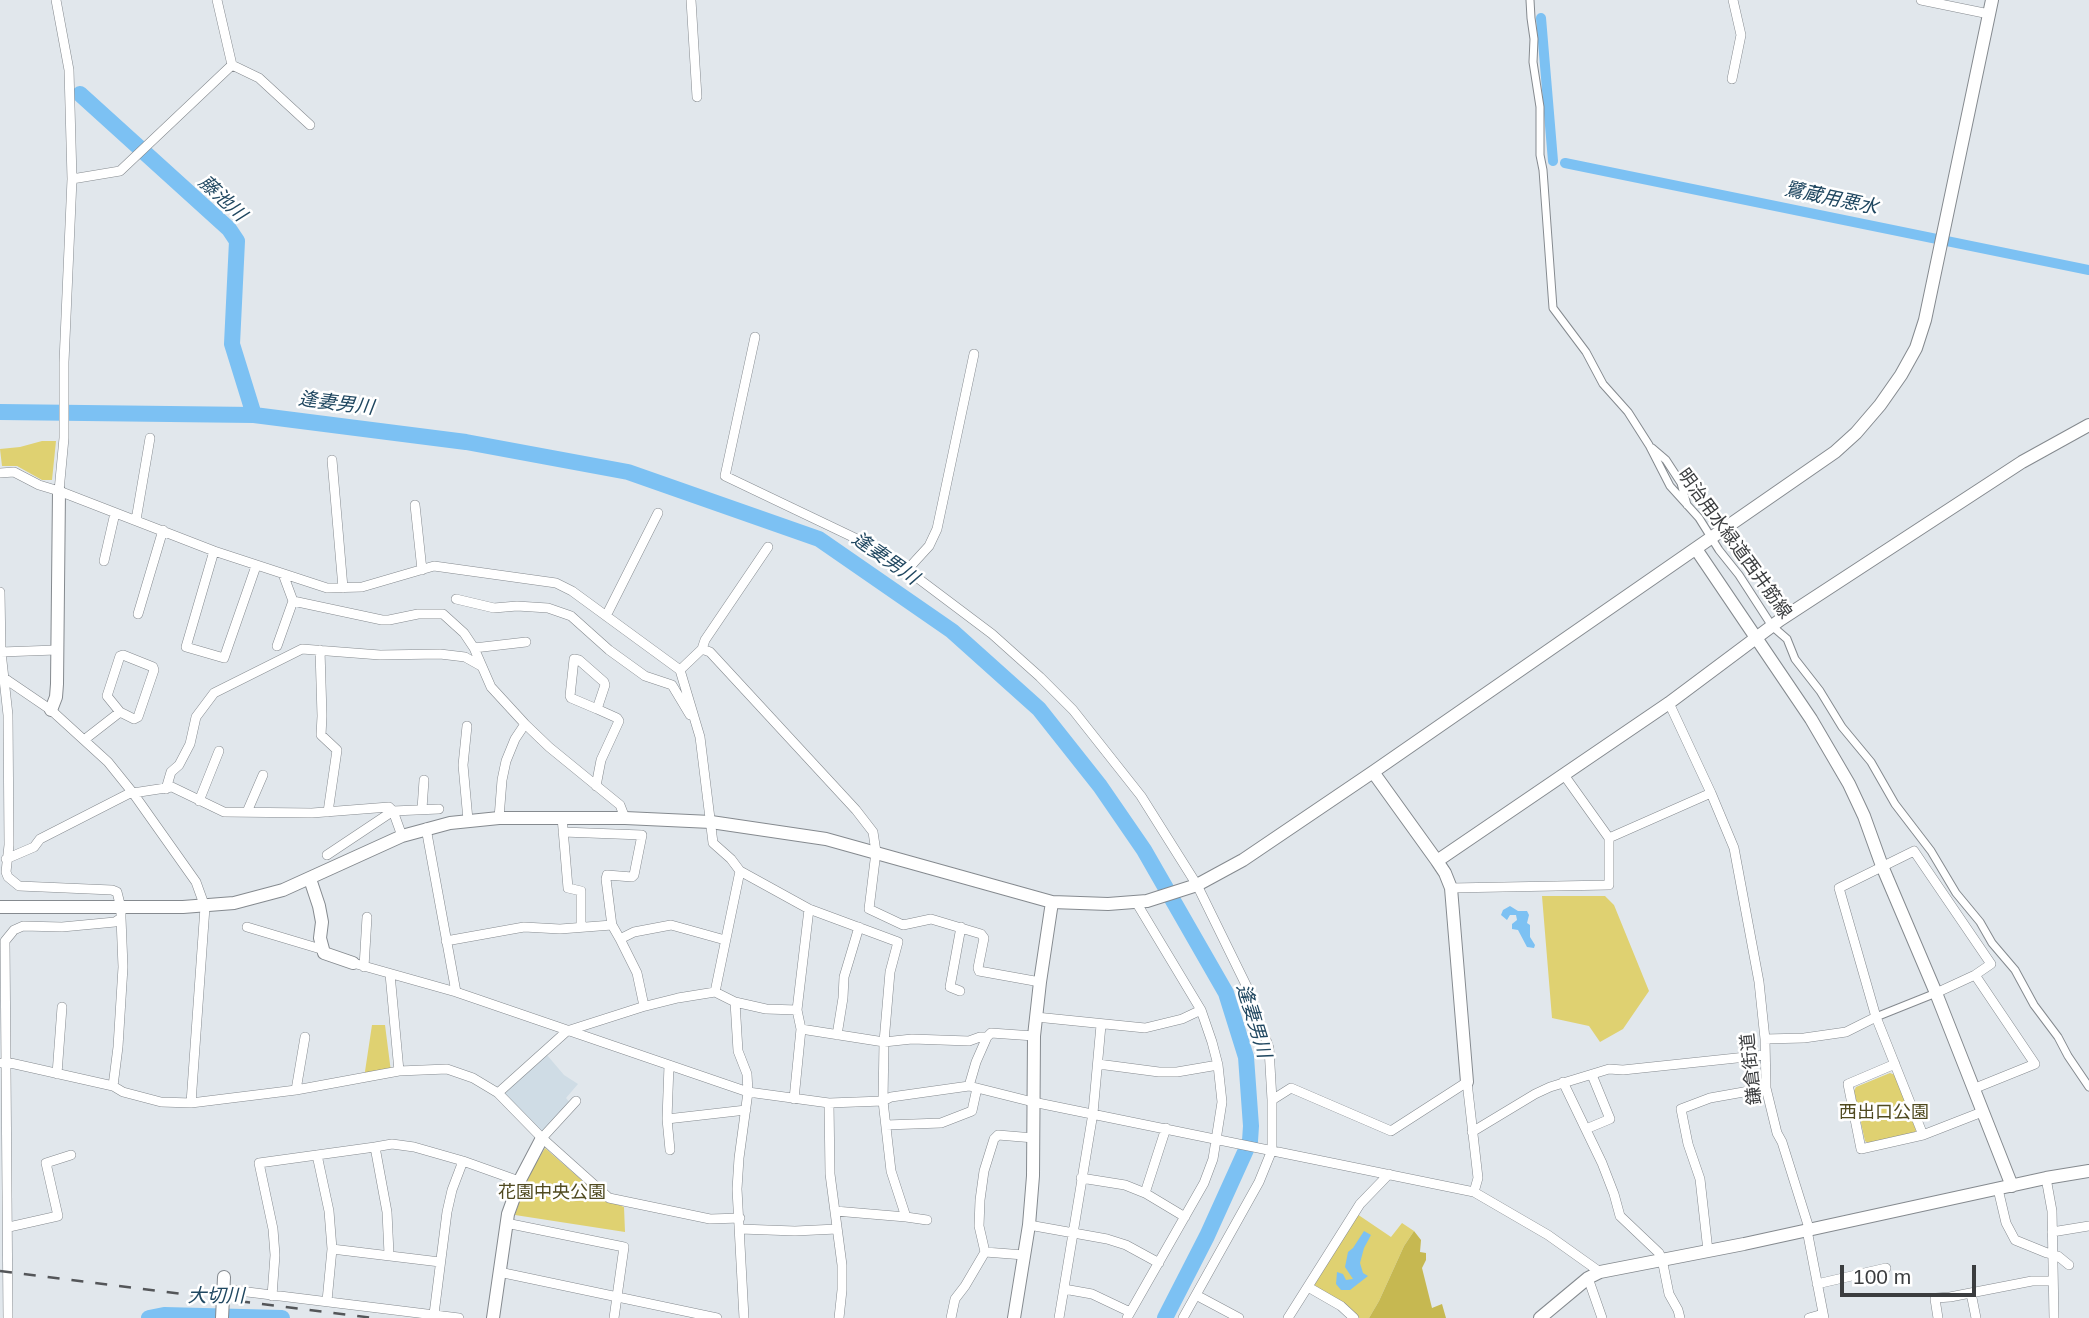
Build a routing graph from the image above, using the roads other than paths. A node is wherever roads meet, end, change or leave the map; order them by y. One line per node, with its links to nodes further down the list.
1 (56, 0): 13 (street)
2 (217, 0): 9 (street)
3 (691, 0): 11 (street)
4 (1530, 0): 26 (street, 明治用水緑道西井筋線)
5 (1733, 0): 10 (street)
6 (1921, 0): 8 (street)
7 (1992, 0): 8 (street)
8 (1989, 14): 26 (street)
9 (233, 65): 12 (street); 13 (street)
10 (1732, 79)
11 (697, 97)
12 (310, 125)
13 (72, 179): 20 (street)
14 (755, 337): 33 (street)
15 (974, 354): 33 (street)
16 (2089, 425): 41 (street)
17 (150, 438): 24 (street)
18 (332, 460): 35 (street)
19 (0, 473): 20 (street)
20 (59, 491): 22 (street); 47 (street)
21 (415, 505): 32 (street)
22 (116, 513): 24 (street); 30 (street)
23 (658, 513): 40 (street)
24 (136, 520): 25 (street)
25 (163, 530): 29 (street); 39 (street)
26 (1712, 538): 28 (street); 41 (street, 明治用水緑道西井筋線)
27 (768, 547): 46 (street)
28 (1696, 549): 42 (street); 62 (street)
29 (214, 551): 31 (street); 31 (street)
30 (104, 561)
31 (256, 566): 34 (street)
32 (422, 570): 35 (street); 40 (street)
33 (907, 570): 92 (street)
34 (284, 574): 35 (street); 38 (street)
35 (343, 588)
36 (0, 592): 49 (street)
37 (456, 599): 58 (street)
38 (293, 601): 44 (street); 45 (street)
39 (138, 614)
40 (606, 616): 51 (street)
41 (1772, 626): 42 (street); 149 (street, 明治用水緑道西井筋線)
42 (1755, 638): 53 (street); 89 (street)
43 (526, 642): 45 (street)
44 (277, 646)
45 (474, 648): 50 (street)
46 (702, 649): 51 (street); 85 (street)
47 (56, 650): 49 (street); 55 (street)
48 (320, 650): 50 (street); 67 (street); 75 (street)
49 (1, 652): 52 (street)
50 (482, 667): 57 (street)
51 (680, 670): 58 (street)
52 (1, 676): 55 (street); 87 (street)
53 (1669, 703): 64 (street); 69 (street, 鎌倉街道)
54 (597, 709): 54 (street); 66 (street)
55 (51, 710): 60 (street)
56 (120, 712): 56 (street); 60 (street)
57 (525, 724): 66 (street); 77 (street)
58 (697, 725): 80 (street)
59 (467, 726): 79 (street)
60 (84, 740): 68 (street)
61 (219, 751): 70 (street)
62 (1373, 772): 88 (street); 92 (street)
63 (263, 775): 74 (street)
64 (1564, 775): 84 (street); 88 (street)
65 (424, 780): 72 (street)
66 (596, 786): 78 (street)
67 (166, 789): 68 (street); 70 (street)
68 (133, 792): 87 (street); 96 (street)
69 (1711, 793): 84 (street); 134 (street, 鎌倉街道)
70 (199, 801): 74 (street)
71 (439, 808): 72 (street)
72 (422, 809): 73 (street)
73 (393, 811): 75 (street); 83 (street); 86 (street)
74 (247, 812): 75 (street)
75 (328, 812)
76 (562, 817): 77 (street); 78 (street); 82 (street)
77 (499, 818): 79 (street)
78 (625, 818): 80 (street)
79 (468, 820): 81 (street)
80 (711, 822): 85 (street); 90 (street)
81 (426, 828): 83 (street); 109 (street)
82 (563, 832): 102 (street); 103 (street)
83 (402, 836): 91 (street)
84 (1609, 838): 93 (street)
85 (876, 852): 95 (street); 101 (street)
86 (327, 856)
87 (6, 859): 99 (street)
88 (1437, 861): 93 (street)
89 (1882, 866): 114 (street); 119 (street); 126 (street)
90 (740, 871): 98 (street); 108 (street)
91 (310, 879): 96 (street); 111 (street)
92 (1192, 887): 94 (street); 156 (street)
93 (1451, 888): 145 (street)
94 (1141, 901): 95 (street); 124 (street)
95 (1052, 902): 115 (street)
96 (205, 906): 99 (street); 160 (street)
97 (0, 907): 99 (street)
98 (809, 909): 106 (street); 123 (street)
99 (121, 913): 137 (street); 147 (street)
100 (367, 917): 112 (street)
101 (903, 925): 105 (street); 110 (street)
102 (581, 926): 103 (street); 109 (street)
103 (612, 926): 107 (street)
104 (247, 927): 111 (street)
105 (961, 927): 115 (street); 116 (street)
106 (859, 928): 110 (street); 130 (street)
107 (620, 939): 108 (street); 121 (street)
108 (726, 940): 118 (street)
109 (446, 941): 117 (street)
110 (898, 942): 135 (street)
111 (324, 950): 112 (street)
112 (358, 965): 113 (street)
113 (390, 974): 117 (street); 142 (street)
114 (1975, 975): 119 (street); 151 (street)
115 (1040, 982): 125 (street)
116 (960, 991)
117 (456, 992): 129 (street)
118 (715, 992): 120 (street); 121 (street)
119 (1936, 993): 126 (street); 151 (street)
120 (735, 1002): 123 (street); 153 (street)
121 (644, 1006): 129 (street)
122 (62, 1007): 143 (street)
123 (797, 1010): 128 (street)
124 (1201, 1010): 127 (street); 141 (street)
125 (1036, 1017): 127 (street); 131 (street)
126 (1876, 1017): 134 (street); 139 (street)
127 (1101, 1025): 138 (street)
128 (802, 1029): 130 (street); 155 (street)
129 (567, 1031): 140 (street); 154 (street)
130 (837, 1035): 135 (street)
131 (1034, 1036): 133 (street); 159 (street)
132 (305, 1037): 152 (street)
133 (987, 1037): 135 (street); 148 (street)
134 (1765, 1039): 136 (street, 鎌倉街道)
135 (884, 1042): 158 (street)
136 (1765, 1055): 144 (street); 150 (street, 鎌倉街道)
137 (3, 1063): 143 (street); 197 (street)
138 (1098, 1064): 141 (street); 164 (street)
139 (1895, 1064): 170 (street); 170 (street)
140 (669, 1065): 153 (street); 165 (street)
141 (1218, 1065): 173 (street)
142 (399, 1071): 152 (street); 154 (street)
143 (57, 1074): 147 (street)
144 (1592, 1075): 146 (street); 168 (street)
145 (1467, 1082): 156 (street); 169 (street)
146 (1563, 1082): 168 (street); 169 (street)
147 (113, 1086): 160 (street)
148 (973, 1087): 158 (street); 159 (street); 166 (street)
149 (2089, 1087)
150 (1766, 1088): 200 (street, 鎌倉街道); 204 (street)
151 (1973, 1089): 163 (street)
152 (296, 1090): 160 (street)
153 (748, 1092): 155 (street); 162 (street)
154 (498, 1093): 171 (street)
155 (793, 1099): 161 (street)
156 (1272, 1100): 176 (street)
157 (576, 1101): 171 (street)
158 (883, 1101): 161 (street); 166 (street)
159 (1033, 1102): 164 (street); 172 (street)
160 (191, 1103)
161 (829, 1103): 189 (street)
162 (746, 1110): 165 (street); 192 (street)
163 (1982, 1112): 170 (street); 185 (street)
164 (1093, 1113): 167 (street); 182 (street)
165 (667, 1119): 175 (street)
166 (886, 1125): 190 (street)
167 (1166, 1128): 173 (street); 188 (street)
168 (1586, 1129): 209 (street)
169 (1472, 1132): 187 (street)
170 (1923, 1135)
171 (542, 1138): 184 (street); 192 (street)
172 (1034, 1138): 195 (street); 205 (street)
173 (1217, 1139): 176 (street); 191 (street)
174 (375, 1147): 178 (street); 179 (street); 206 (street)
175 (670, 1150)
176 (1269, 1150): 181 (street); 222 (street)
177 (71, 1155): 197 (street)
178 (317, 1155): 203 (street); 223 (street)
179 (464, 1161): 184 (street); 210 (street)
180 (2089, 1171): 183 (street)
181 (1389, 1174): 187 (street); 219 (street)
182 (1081, 1178): 188 (street); 202 (street)
183 (2046, 1178): 185 (street); 201 (street)
184 (519, 1181): 194 (street)
185 (2012, 1186): 186 (street)
186 (1998, 1189): 200 (street); 207 (street)
187 (1474, 1192): 215 (street)
188 (1144, 1193): 191 (street)
189 (835, 1211): 190 (street); 199 (street)
190 (906, 1217): 193 (street)
191 (1185, 1217): 211 (street)
192 (740, 1218): 198 (street)
193 (927, 1220)
194 (506, 1223): 214 (street); 224 (street)
195 (1029, 1225): 202 (street); 208 (street)
196 (2089, 1226): 201 (street)
197 (9, 1227): 230 (street)
198 (740, 1229): 199 (street); 235 (street)
199 (837, 1229): 236 (street)
200 (1807, 1230): 204 (street); 218 (street, 鎌倉街道)
201 (2052, 1232): 207 (street)
202 (1073, 1233): 211 (street); 220 (street)
203 (332, 1249): 206 (street); 225 (street)
204 (1708, 1251): 209 (street)
205 (985, 1252): 208 (street); 237 (street)
206 (389, 1254): 210 (street)
207 (2052, 1254): 212 (street); 216 (street)
208 (1024, 1255): 238 (street)
209 (1662, 1259): 215 (street); 246 (street)
210 (440, 1262): 227 (street)
211 (1159, 1263): 228 (street)
212 (2069, 1265)
213 (1886, 1268): 218 (street)
214 (499, 1272): 224 (street); 232 (street)
215 (1594, 1275): 244 (street); 245 (street)
216 (2053, 1281): 221 (street); 250 (street)
217 (224, 1283): 223 (street); 226 (street)
218 (1818, 1284): 229 (street, 鎌倉街道)
219 (1308, 1287): 242 (street); 243 (street)
220 (1064, 1289): 228 (street); 239 (street)
221 (1971, 1293): 248 (street); 249 (street)
222 (1196, 1295): 240 (street); 241 (street)
223 (272, 1296): 225 (street)
224 (618, 1297): 233 (street); 234 (street)
225 (327, 1301): 227 (street)
226 (222, 1314)
227 (434, 1314): 231 (street)
228 (1128, 1315)
229 (1824, 1316): 247 (street)
230 (8, 1318)
231 (459, 1318)
232 (493, 1318)
233 (614, 1318)
234 (717, 1318)
235 (744, 1318)
236 (839, 1318)
237 (951, 1318)
238 (1014, 1318)
239 (1059, 1318)
240 (1183, 1318)
241 (1239, 1318)
242 (1288, 1318)
243 (1354, 1318)
244 (1540, 1318)
245 (1602, 1318)
246 (1680, 1318)
247 (1808, 1318)
248 (1938, 1318)
249 (1976, 1318)
250 (2054, 1318)

